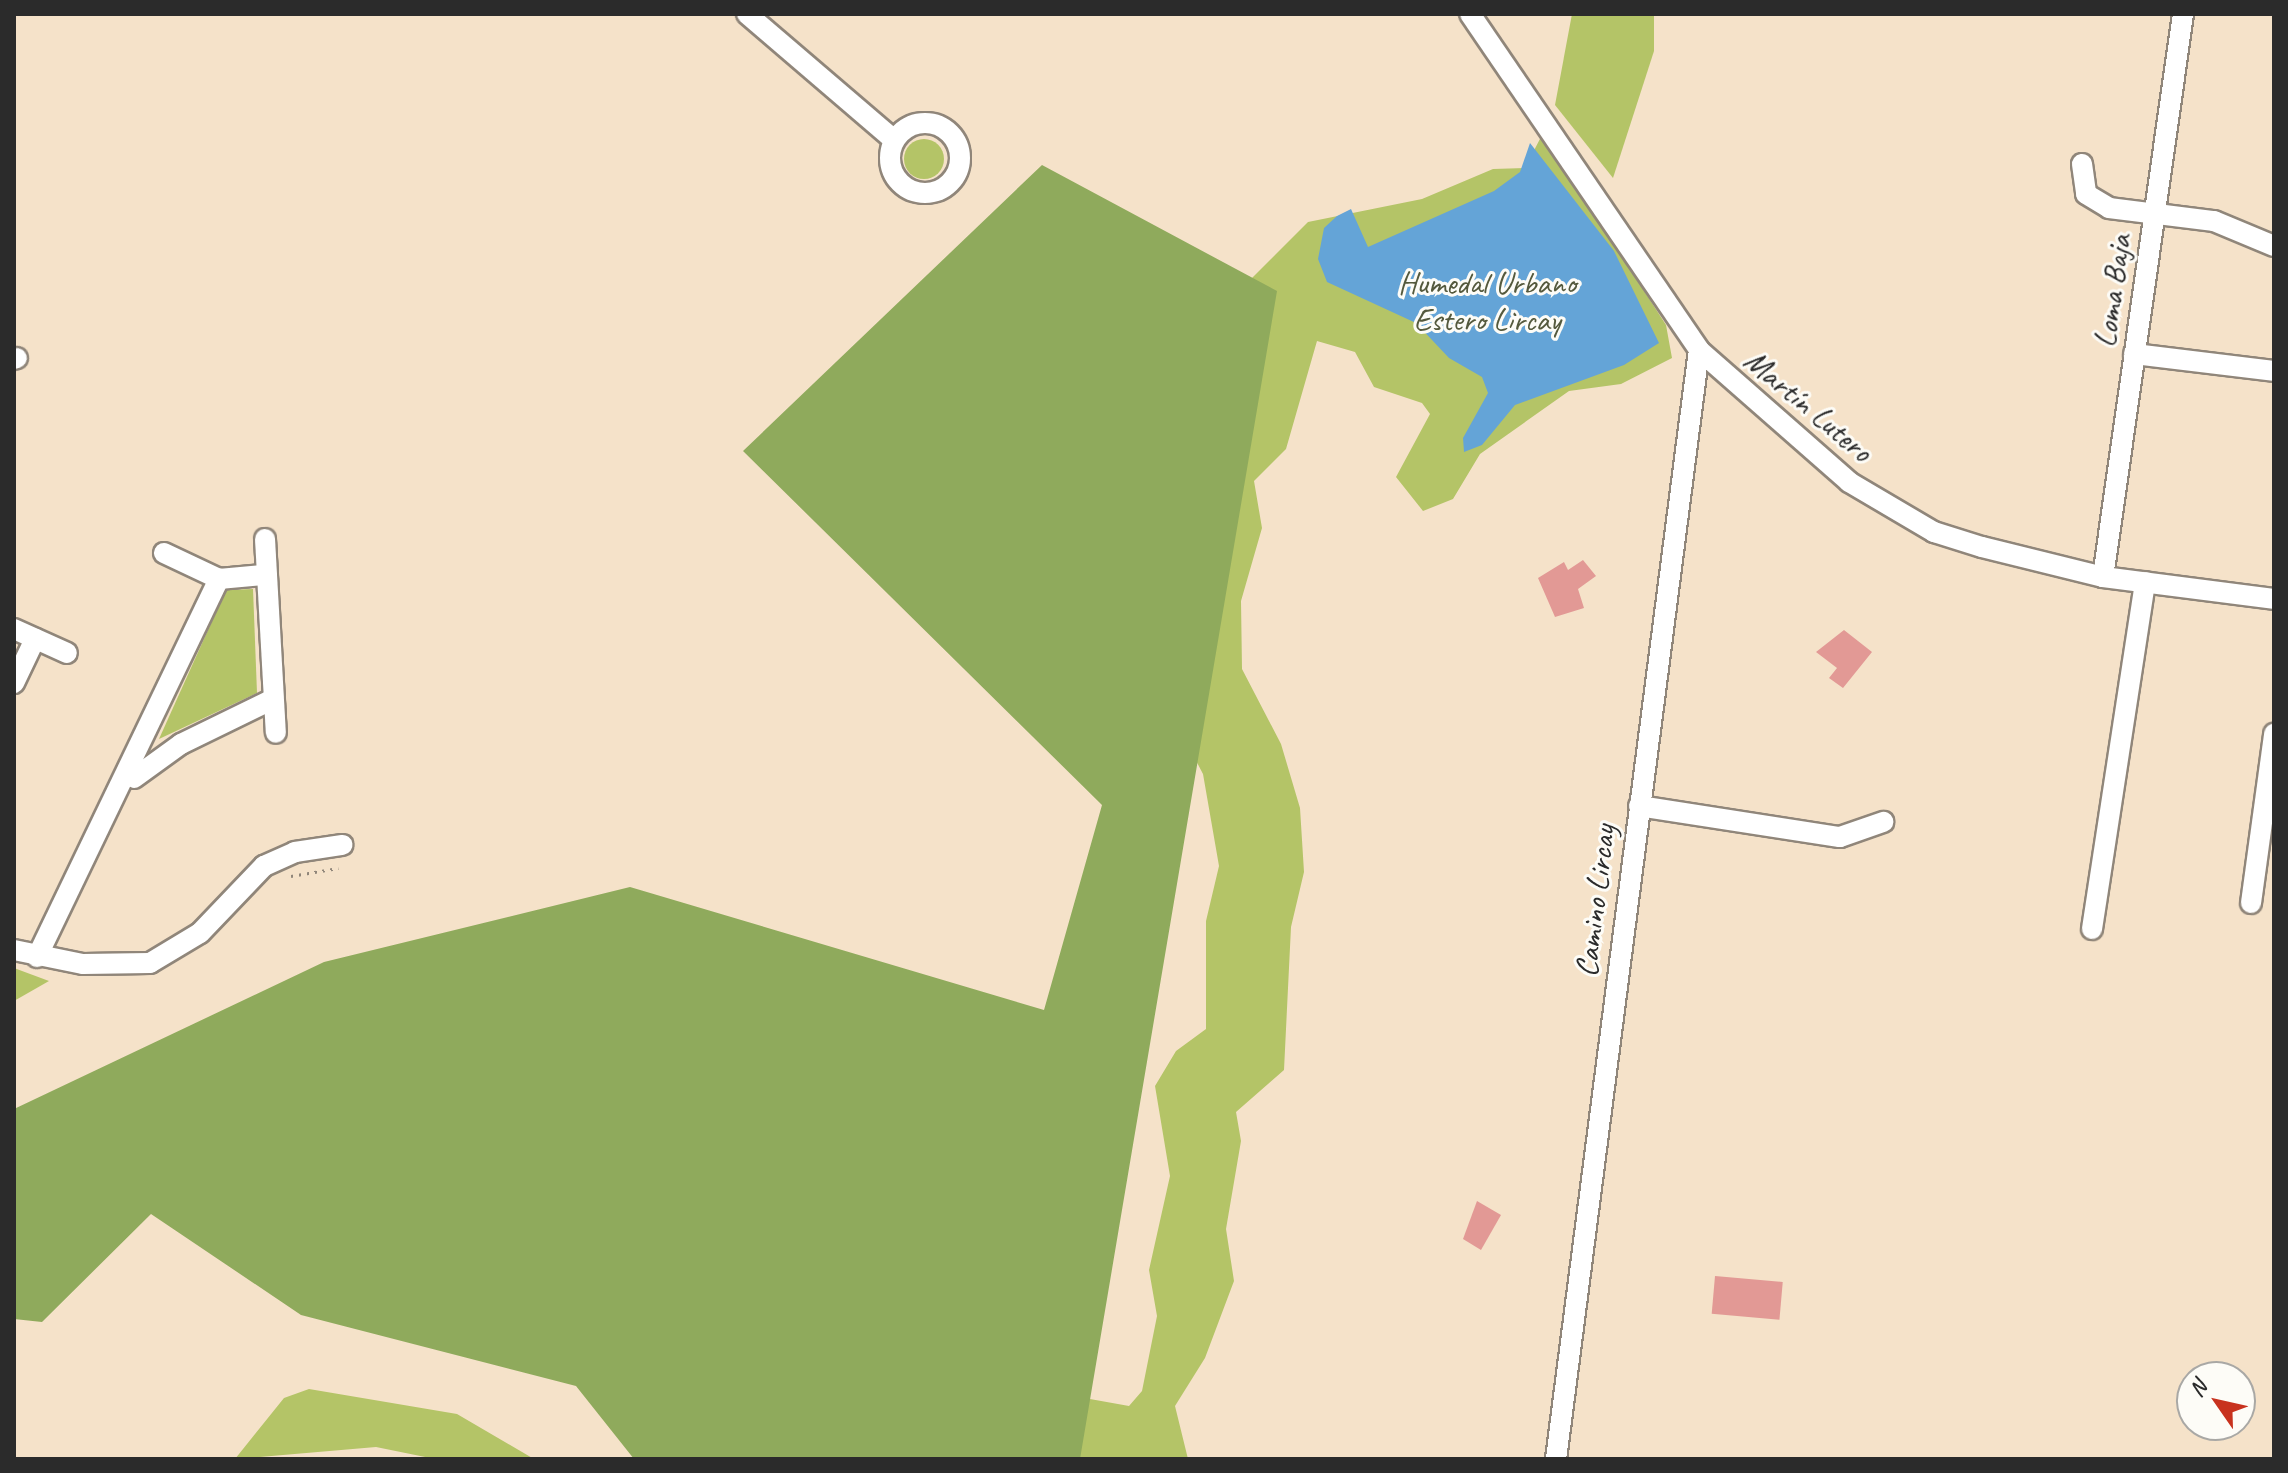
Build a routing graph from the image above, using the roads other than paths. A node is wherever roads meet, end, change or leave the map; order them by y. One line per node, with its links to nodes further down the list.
1 (747, 14): 4 (street)
2 (1470, 14): 8 (street, Martín Lutero)
3 (2183, 14): 6 (street, Loma Baja)
4 (893, 139)
5 (2082, 164): 6 (street)
6 (2155, 214): 7 (street); 9 (street, Loma Baja)
7 (2274, 246)
8 (1699, 350): 14 (street, Martín Lutero); 26 (street, Camino Lircay)
9 (2134, 354): 10 (street); 14 (street, Loma Baja)
10 (2274, 371)
11 (265, 539): 13 (street)
12 (164, 553): 15 (street)
13 (263, 575): 15 (street); 22 (street)
14 (2103, 577): 16 (street, Martín Lutero)
15 (219, 579): 25 (street)
16 (2145, 582): 17 (street, Martín Lutero); 30 (street)
17 (2274, 599)
18 (14, 629): 19 (street)
19 (35, 639): 20 (street); 21 (street)
20 (67, 653)
21 (14, 683)
22 (269, 701): 23 (street); 25 (street)
23 (276, 733)
24 (2274, 734): 29 (street)
25 (125, 787): 32 (street)
26 (1639, 806): 27 (street); 33 (street, Camino Lircay)
27 (1883, 822)
28 (342, 845): 32 (street)
29 (2251, 903)
30 (2092, 929)
31 (14, 950): 32 (street)
32 (37, 957)
33 (1556, 1459)

